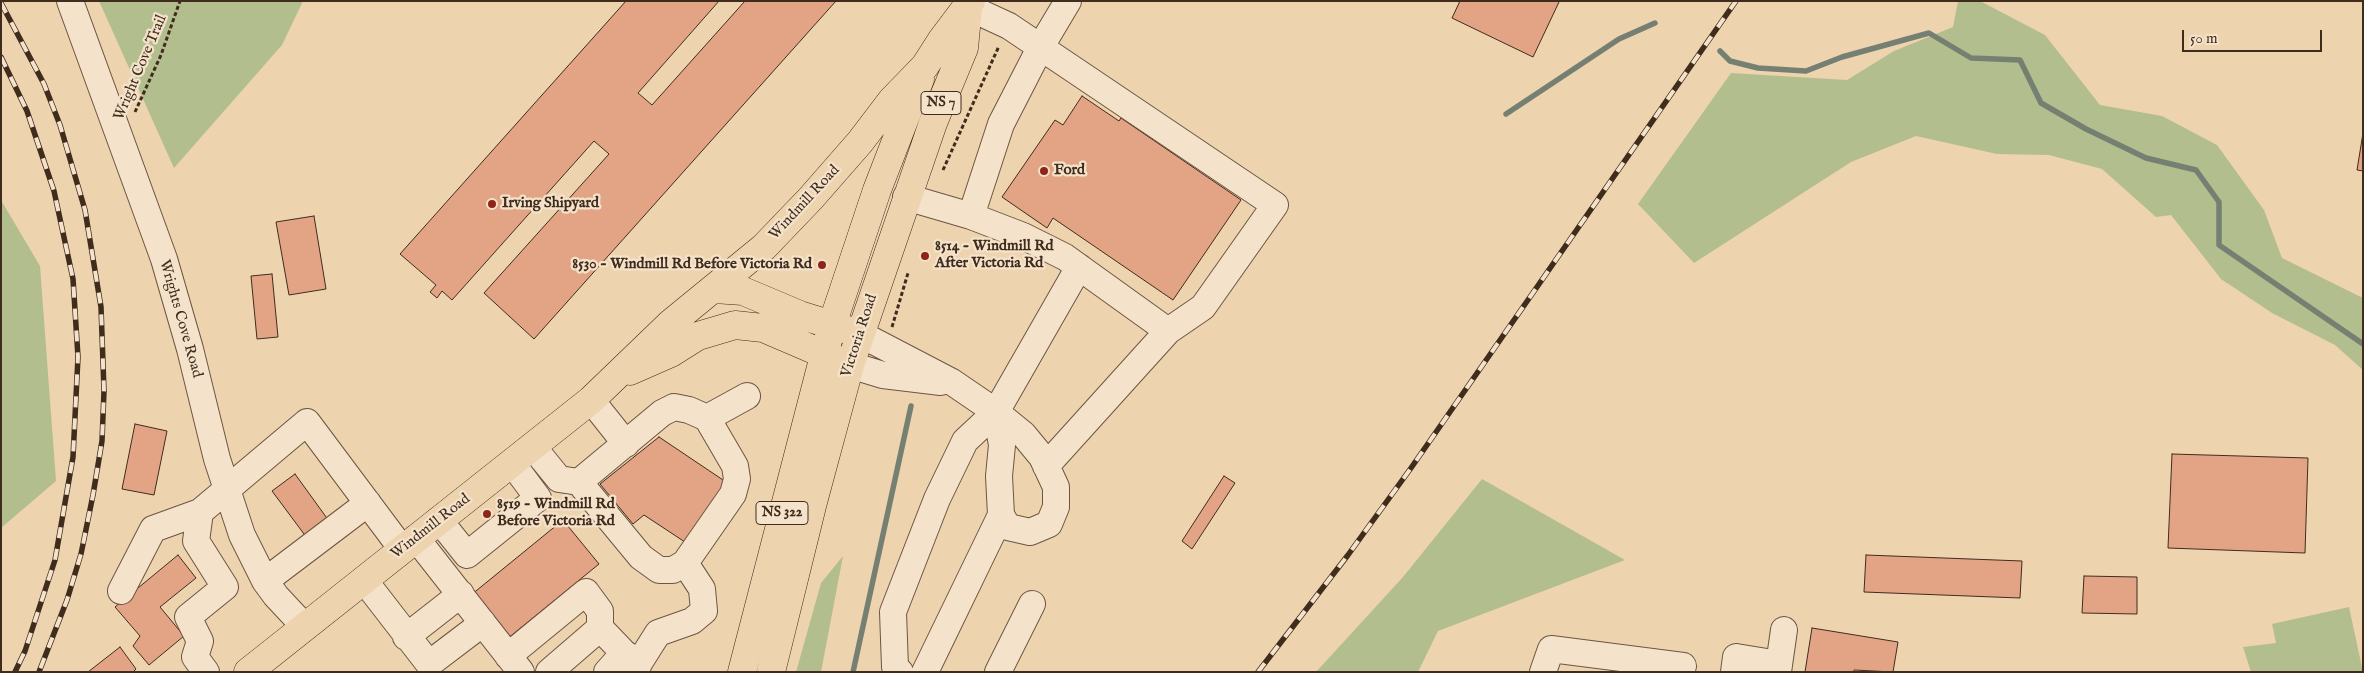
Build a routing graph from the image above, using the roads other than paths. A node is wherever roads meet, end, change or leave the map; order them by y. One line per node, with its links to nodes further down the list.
1 (70, 1): 25 (street, Wrights Cove Road)
2 (1068, 1): 4 (street)
3 (970, 4): 4 (street); 5 (main road, Windmill Road / NS 7); 6 (main road, Victoria Road / NS 7)
4 (1040, 48): 7 (street); 11 (street)
5 (925, 66): 9 (main road, Windmill Road / NS 7); 10 (main road, Victoria Road / NS 322)
6 (906, 197): 7 (street); 12 (main road, Victoria Road / NS 7)
7 (971, 216): 8 (street)
8 (1079, 267): 11 (street); 19 (street)
9 (714, 289): 10 (main road); 15 (main road, Windmill Road / NS 7)
10 (832, 325): 12 (main road); 13 (main road, Victoria Road / NS 322)
11 (1168, 331): 23 (street)
12 (860, 334): 14 (main road, Victoria Road / NS 7); 16 (street)
13 (823, 355): 14 (main road, Windmill Road / NS 7); 15 (main road, Windmill Road / NS 7); 53 (main road, Victoria Road / NS 322)
14 (850, 366): 16 (street); 54 (main road, Victoria Road / NS 322)
15 (611, 379): 18 (main road, Windmill Road / NS 7)
16 (952, 382): 19 (street)
17 (747, 396): 20 (street)
18 (592, 400): 21 (street); 22 (main road, Windmill Road / NS 7)
19 (996, 412): 23 (street); 28 (street); 55 (street)
20 (707, 418): 21 (street); 33 (street)
21 (626, 444): 24 (street)
22 (522, 455): 24 (street); 29 (main road, Windmill Road / NS 7); 29 (street)
23 (1046, 466): 28 (street)
24 (579, 482): 33 (street)
25 (226, 488): 26 (street); 27 (street); 34 (street, Wrights Cove Road)
26 (368, 503): 32 (street); 34 (street)
27 (200, 512): 30 (street); 31 (street)
28 (1001, 515): 56 (street)
29 (439, 520): 32 (main road, Windmill Road / NS 7)
30 (153, 529): 31 (street); 37 (street)
31 (196, 541): 36 (street)
32 (409, 544): 35 (main road, Windmill Road / NS 7); 38 (street)
33 (685, 562): 47 (street)
34 (260, 572): 36 (street); 41 (street, Wrights Cove Road)
35 (364, 580): 41 (main road, Windmill Road / NS 7); 44 (street)
36 (225, 587): 50 (street)
37 (121, 591)
38 (461, 594): 40 (street); 44 (street)
39 (1032, 604): 57 (street)
40 (483, 623): 44 (street); 45 (street)
41 (304, 626): 51 (main road, Windmill Road / NS 7)
42 (600, 628): 45 (street); 47 (street); 52 (street)
43 (1784, 630): 49 (street)
44 (406, 637)
45 (515, 664)
46 (1735, 664): 49 (street)
47 (626, 665)
48 (1683, 666): 58 (street)
49 (1779, 668)
50 (206, 672)
51 (248, 672)
52 (549, 672)
53 (742, 672)
54 (771, 672)
55 (900, 672)
56 (925, 672)
57 (998, 672)
58 (1543, 672)

